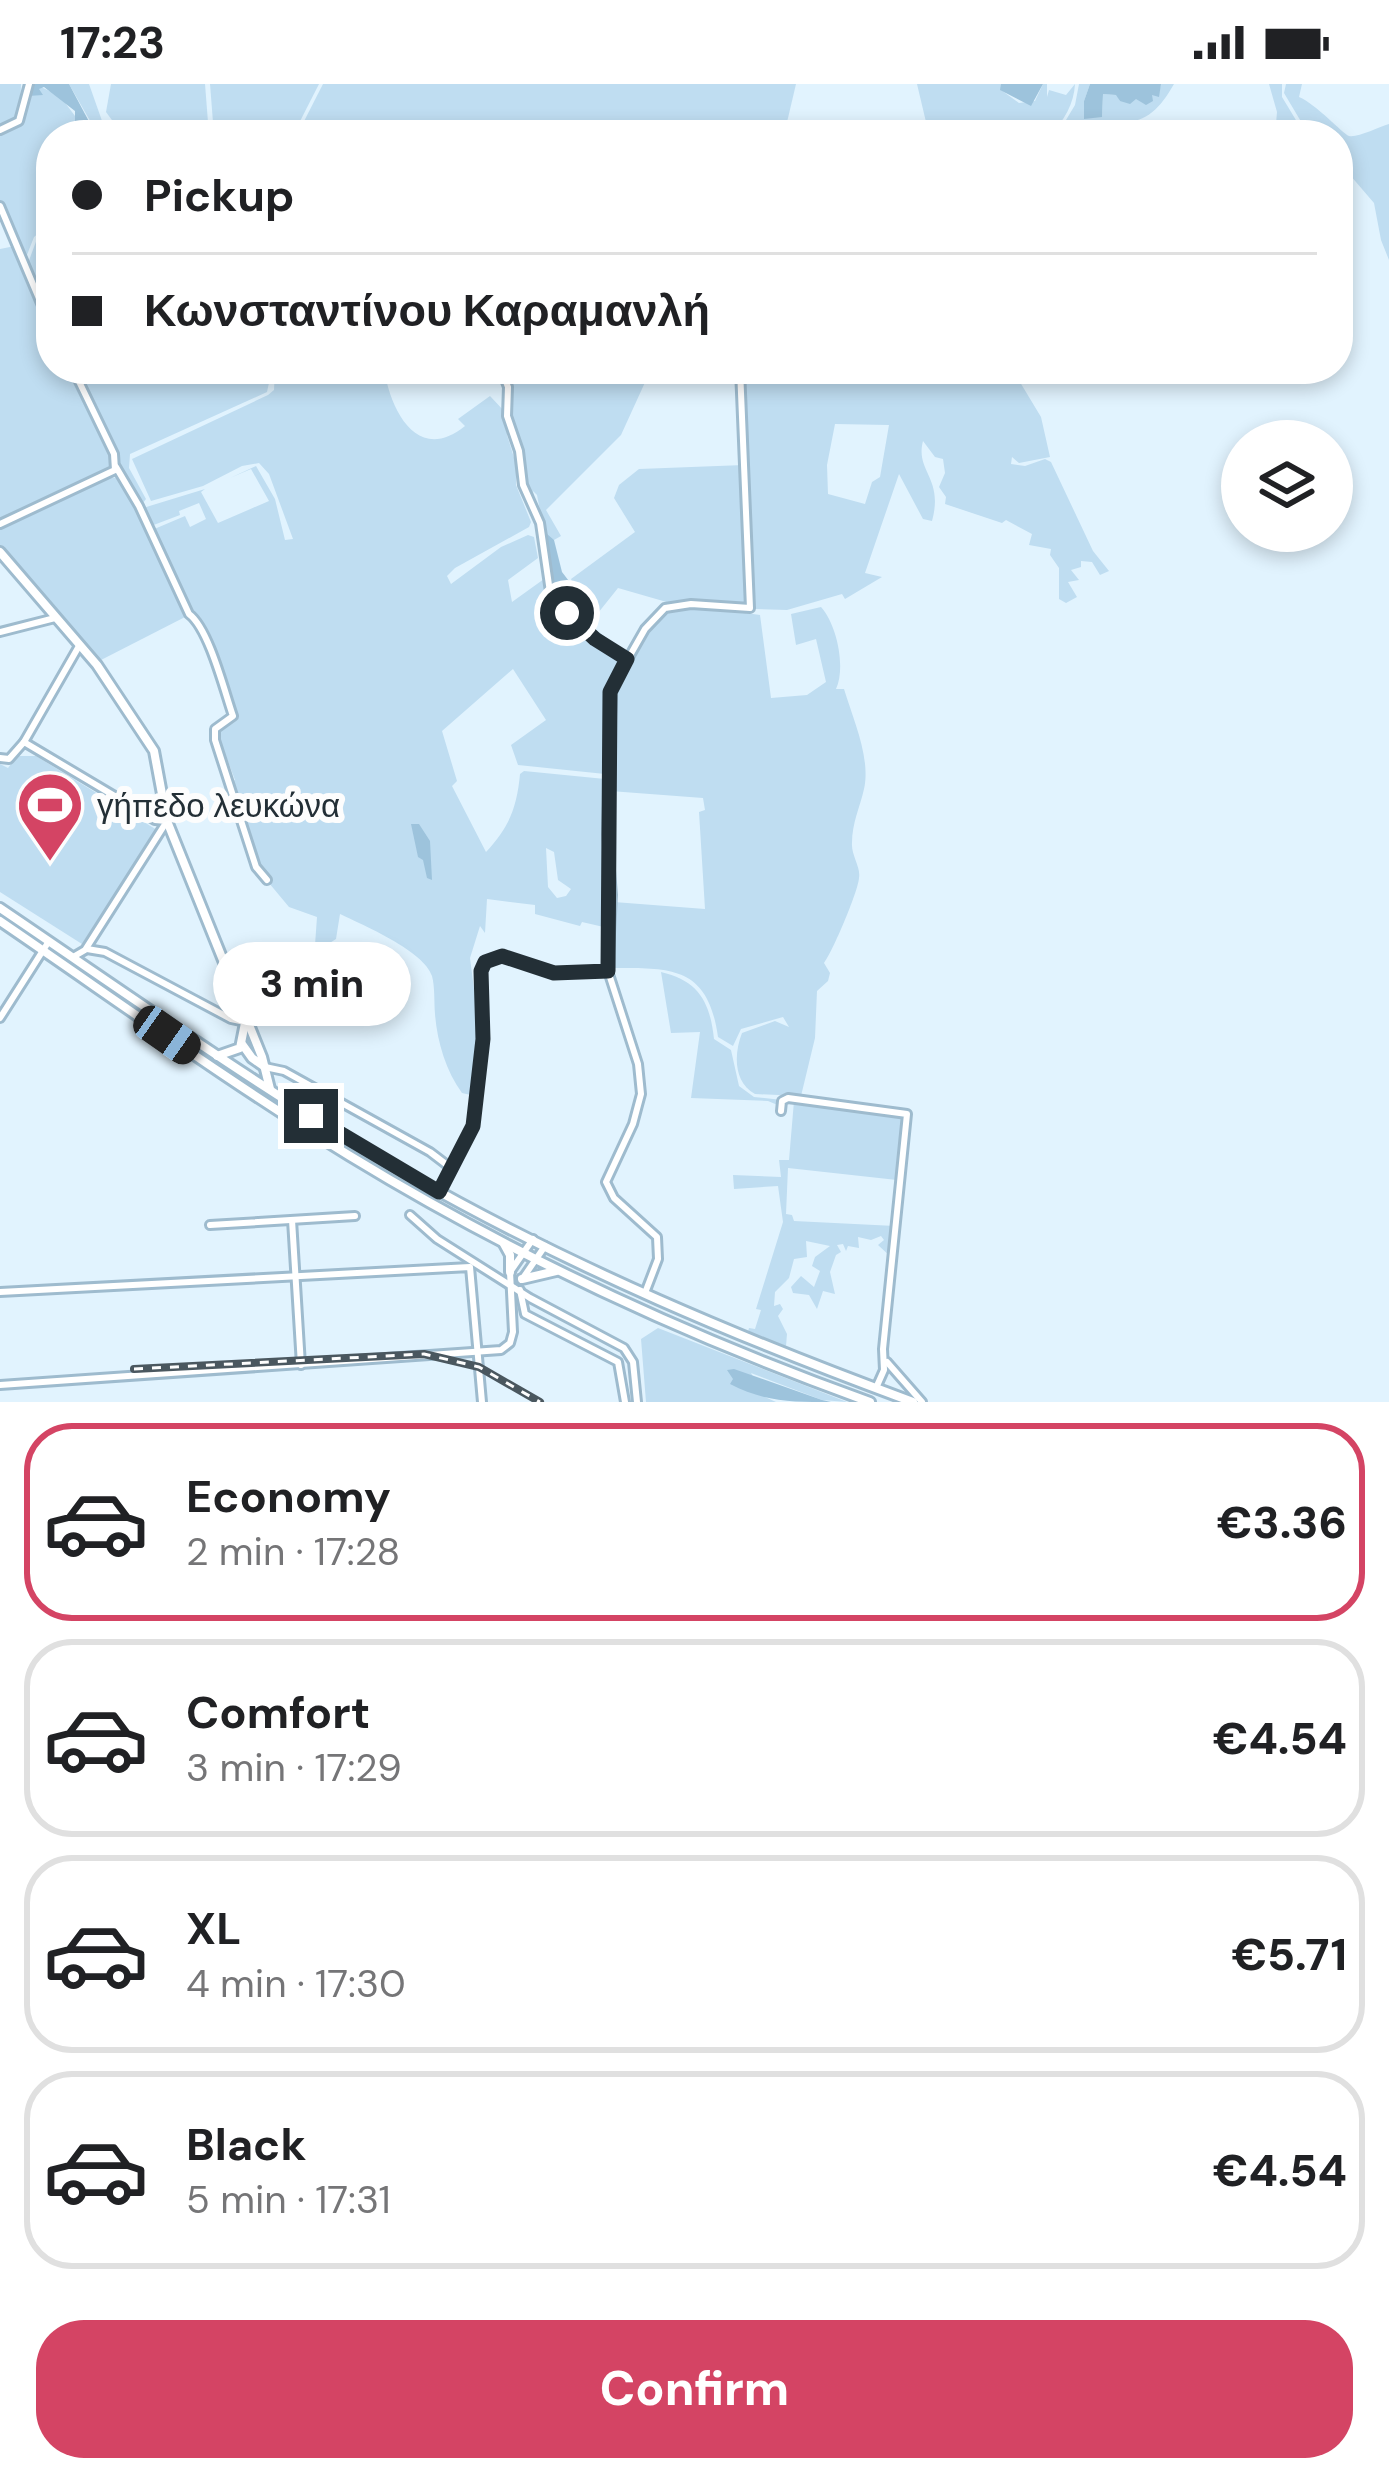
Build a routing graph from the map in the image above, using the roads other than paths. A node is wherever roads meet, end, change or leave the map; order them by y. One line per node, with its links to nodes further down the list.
1 (29, 84): 2 (street)
2 (0, 130)
3 (0, 206): 4 (street)
4 (36, 291)
5 (80, 384): 8 (street)
6 (507, 384): 14 (street)
7 (741, 384): 14 (street)
8 (116, 467): 9 (street); 18 (street)
9 (0, 524)
10 (0, 552): 11 (main road)
11 (56, 617): 12 (street); 13 (main road)
12 (0, 632)
13 (80, 645): 15 (street); 17 (main road)
14 (627, 659): 25 (street)
15 (24, 742): 16 (street); 17 (street)
16 (0, 758)
17 (167, 821): 23 (street); 27 (main road)
18 (267, 880)
19 (0, 908): 21 (main road)
20 (0, 921): 22 (main road)
21 (49, 940): 22 (street); 24 (main road)
22 (43, 950): 26 (street); 39 (main road)
23 (86, 950): 24 (street); 27 (street)
24 (73, 957): 29 (main road)
25 (608, 971): 33 (street); 49 (street)
26 (0, 1018)
27 (245, 1022): 28 (main road); 30 (main road)
28 (241, 1043): 29 (main road); 30 (main road)
29 (217, 1055): 31 (main road)
30 (265, 1066): 31 (main road); 33 (street)
31 (271, 1090): 34 (main road)
32 (781, 1111): 50 (street)
33 (451, 1168): 34 (street)
34 (439, 1192): 40 (main road)
35 (410, 1215): 46 (street)
36 (355, 1216): 37 (street)
37 (292, 1220): 38 (street); 45 (street)
38 (209, 1225)
39 (499, 1238): 42 (main road); 46 (main road)
40 (532, 1239): 41 (main road); 42 (street)
41 (545, 1246): 43 (street); 49 (main road)
42 (524, 1251): 43 (main road); 46 (street)
43 (537, 1257): 44 (main road); 47 (street)
44 (562, 1271): 47 (main road); 58 (main road)
45 (294, 1276): 48 (street); 51 (street); 52 (street)
46 (509, 1277): 47 (street); 51 (street)
47 (521, 1283): 56 (street); 57 (street)
48 (0, 1292)
49 (645, 1293): 54 (main road)
50 (883, 1353): 54 (street); 59 (street)
51 (478, 1354): 52 (street); 55 (street)
52 (301, 1365): 53 (street)
53 (0, 1385)
54 (876, 1388): 59 (main road)
55 (482, 1402)
56 (625, 1402)
57 (638, 1402)
58 (870, 1402)
59 (917, 1402)

